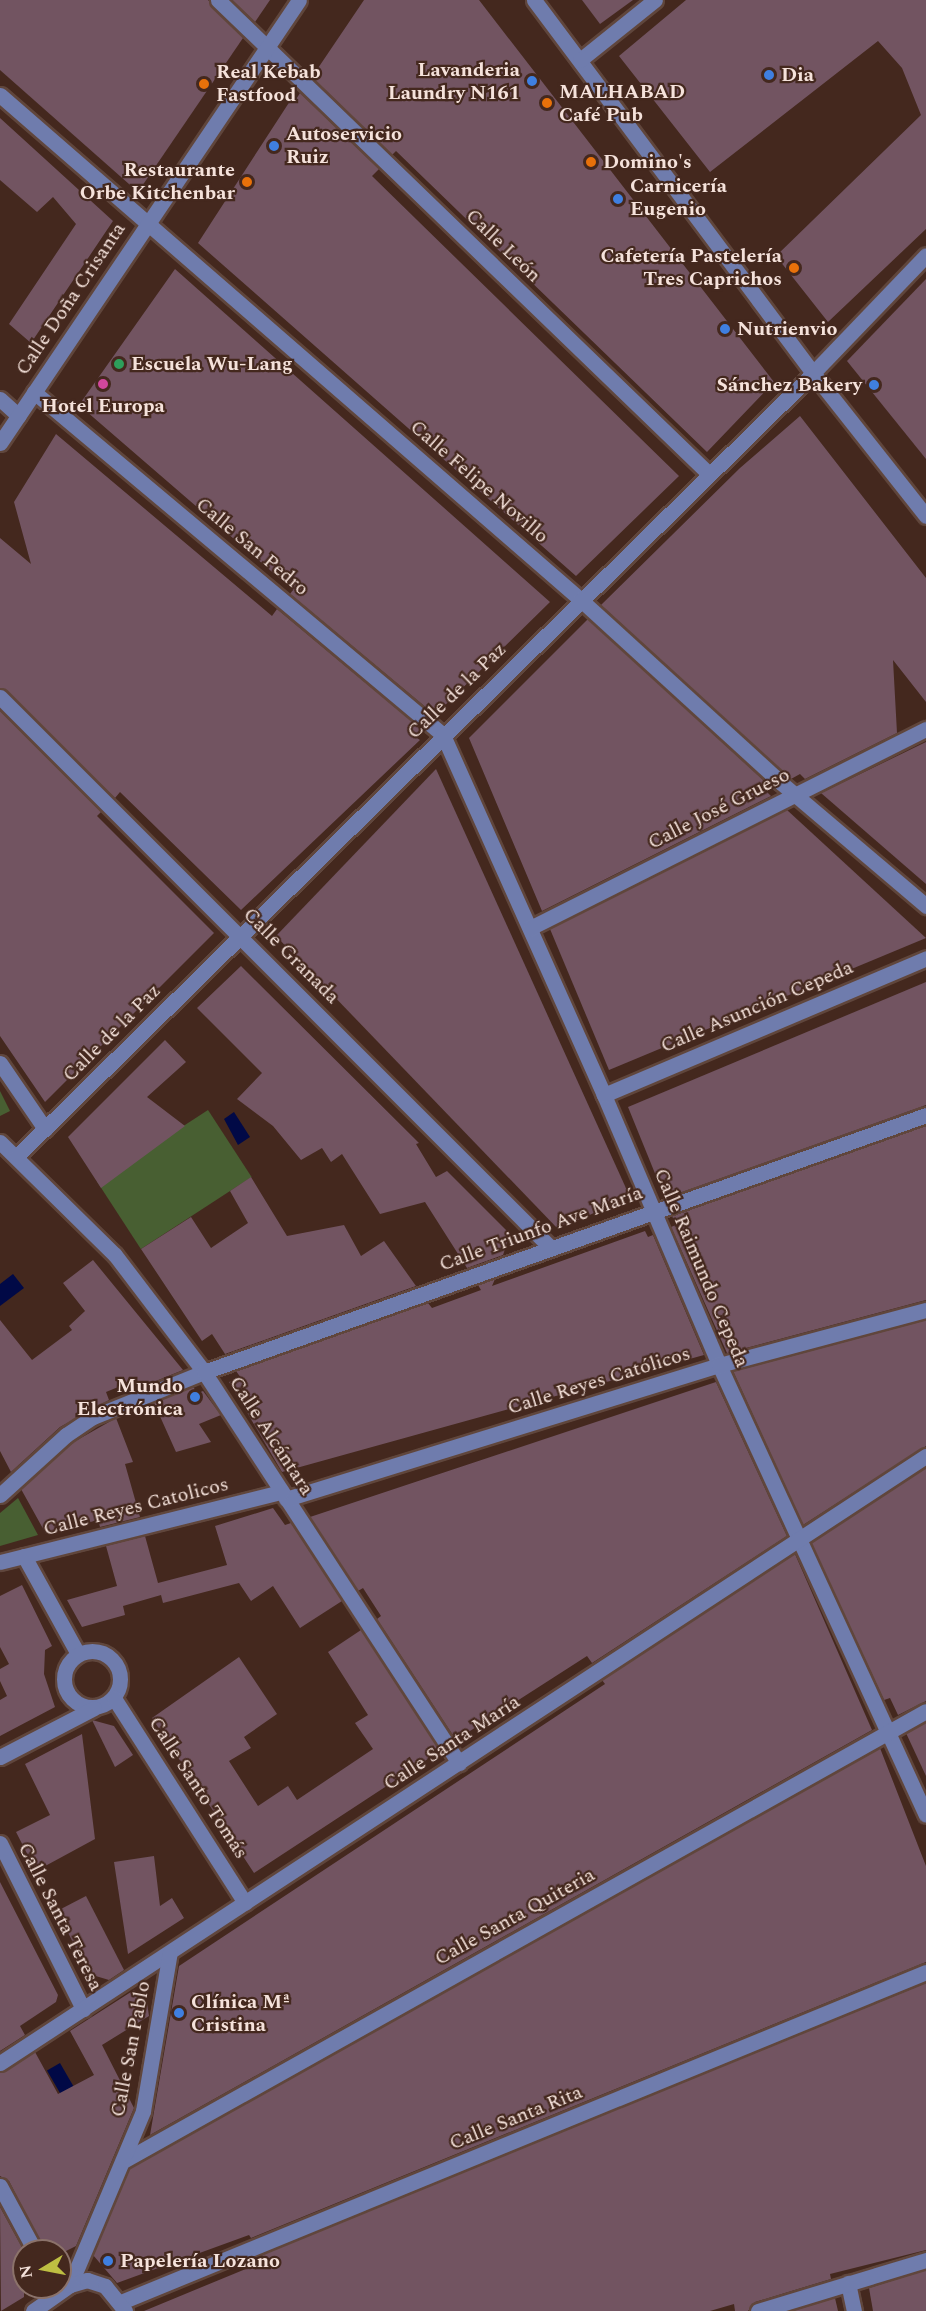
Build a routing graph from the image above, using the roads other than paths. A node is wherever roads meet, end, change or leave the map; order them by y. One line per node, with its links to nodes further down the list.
1 (218, 0): 5 (street, Calle León)
2 (299, 0): 5 (street, Calle Doña Crisanta)
3 (534, 0): 6 (street)
4 (655, 0): 6 (street)
5 (268, 47): 8 (street, Calle Doña Crisanta); 15 (street, Calle León)
6 (580, 60): 10 (street)
7 (0, 95): 8 (street, Calle Felipe Novillo)
8 (148, 222): 11 (street, Calle Doña Crisanta); 17 (street, Calle Felipe Novillo)
9 (926, 255): 10 (street, Calle de la Paz)
10 (813, 373): 15 (street, Calle de la Paz); 16 (street)
11 (34, 392): 13 (street, Calle Doña Crisanta); 20 (street, Calle San Pedro)
12 (0, 399): 13 (street)
13 (19, 416): 14 (street, Calle Doña Crisanta)
14 (0, 443)
15 (709, 474): 17 (street, Calle de la Paz)
16 (926, 516)
17 (581, 600): 20 (street, Calle de la Paz); 21 (street, Calle Felipe Novillo)
18 (0, 697): 24 (street, Calle Granada)
19 (926, 729): 21 (street, Calle José Grueso)
20 (443, 735): 23 (street, Calle Raimundo Cepeda); 24 (street, Calle de la Paz)
21 (795, 795): 22 (street, Calle Felipe Novillo); 23 (street, Calle José Grueso)
22 (926, 906)
23 (530, 928): 27 (street, Calle Raimundo Cepeda)
24 (240, 935): 29 (street, Calle de la Paz); 33 (street, Calle Granada)
25 (926, 958): 27 (street, Calle Asunción Cepeda)
26 (0, 1064): 29 (street)
27 (604, 1095): 32 (street, Calle Raimundo Cepeda)
28 (926, 1115): 32 (street, Calle Triunfo Ave María)
29 (45, 1129): 31 (street, Calle de la Paz)
30 (0, 1142): 31 (street, Calle Alcántara)
31 (17, 1156): 36 (street, Calle Alcántara)
32 (653, 1211): 33 (street, Calle Triunfo Ave María); 35 (street, Calle Raimundo Cepeda)
33 (551, 1248): 36 (street, Calle Triunfo Ave María)
34 (926, 1310): 35 (street, Calle Reyes Católicos)
35 (719, 1365): 39 (street, Calle Reyes Católicos); 40 (street, Calle Raimundo Cepeda)
36 (204, 1372): 38 (street, Calle Triunfo Ave María); 39 (street, Calle Alcántara)
37 (926, 1456): 40 (street, Calle Santa María)
38 (0, 1495)
39 (284, 1496): 41 (street, Calle Reyes Catolicos); 49 (street, Calle Alcántara)
40 (800, 1540): 47 (street, Calle Raimundo Cepeda); 49 (street, Calle Santa María)
41 (24, 1556): 42 (street, Calle Reyes Catolicos); 43 (street)
42 (0, 1562)
43 (78, 1654): 44 (street); 45 (street)
44 (114, 1698): 45 (street); 52 (street, Calle Santo Tomás)
45 (94, 1708): 48 (street)
46 (926, 1711): 47 (street, Calle Santa Quiteria)
47 (890, 1732): 50 (street, Calle Raimundo Cepeda); 57 (street, Calle Santa Quiteria)
48 (0, 1757)
49 (459, 1763): 52 (street, Calle Santa María)
50 (926, 1815)
51 (0, 1843): 55 (street, Calle Santa Teresa)
52 (245, 1903): 53 (street, Calle Santa María)
53 (170, 1952): 55 (street, Calle Santa María); 57 (street, Calle San Pablo)
54 (926, 1972): 65 (street, Calle Santa Rita)
55 (83, 2009): 56 (street, Calle Santa María)
56 (0, 2063)
57 (124, 2160): 61 (street, Calle San Pablo)
58 (0, 2186): 59 (street)
59 (29, 2239)
60 (926, 2260): 62 (street)
61 (72, 2267)
62 (849, 2283): 67 (street); 68 (street)
63 (72, 2285): 65 (street)
64 (48, 2299): 66 (street)
65 (123, 2307)
66 (33, 2311)
67 (758, 2311)
68 (854, 2311)

